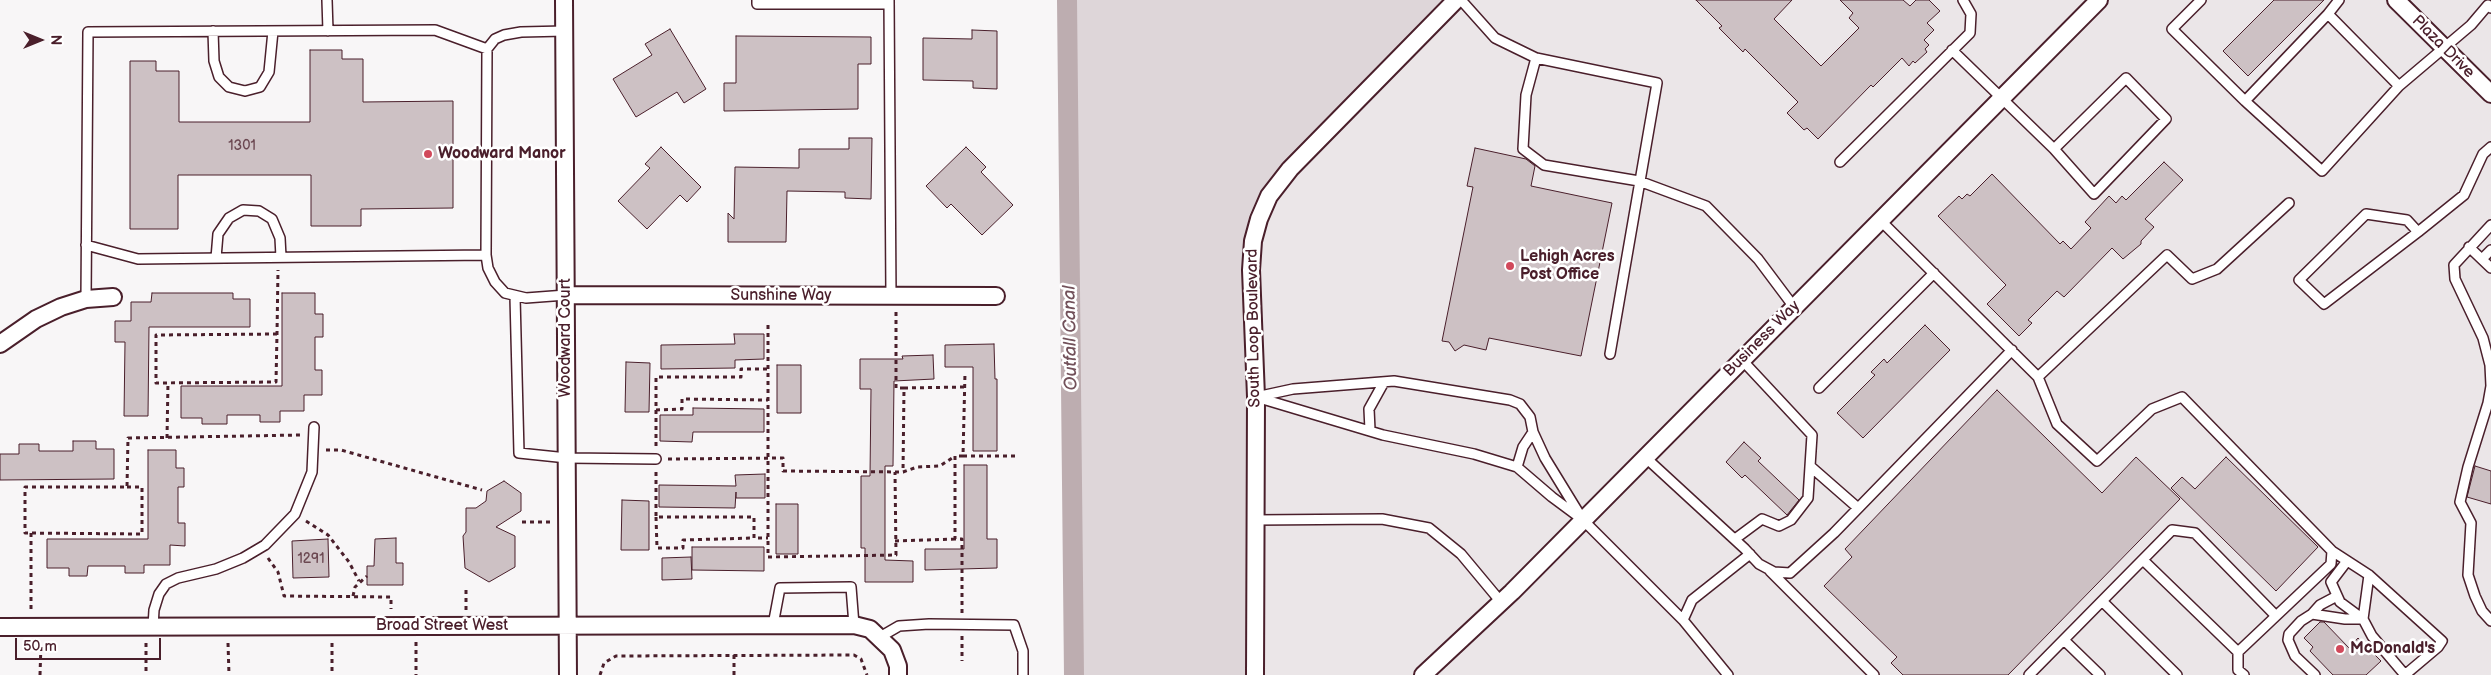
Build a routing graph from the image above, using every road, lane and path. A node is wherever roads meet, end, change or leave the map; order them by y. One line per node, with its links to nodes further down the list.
1 (327, 0): 16 (lane)
2 (564, 0): 17 (street, Woodward Court)
3 (757, 0): 11 (lane)
4 (1456, 0): 64 (street, South Loop Boulevard)
5 (1460, 0): 21 (lane)
6 (1963, 0): 20 (lane)
7 (2099, 0): 24 (street, Business Way)
8 (2201, 0): 25 (lane)
9 (2339, 0): 13 (lane)
10 (2396, 0): 18 (street, Plaza Drive)
11 (889, 2): 44 (lane)
12 (2487, 4): 18 (lane)
13 (2328, 14): 22 (lane); 25 (lane)
14 (213, 31): 15 (lane); 15 (lane); 34 (lane)
15 (273, 31): 16 (lane)
16 (328, 31): 19 (lane)
17 (564, 31): 19 (lane); 43 (street, Woodward Court)
18 (2444, 47): 22 (lane); 23 (street, Plaza Drive)
19 (487, 49): 37 (lane)
20 (1952, 50): 24 (lane); 28 (lane)
21 (1536, 58): 29 (lane); 29 (lane)
22 (2399, 86): 25 (lane)
23 (2491, 94)
24 (2000, 100): 27 (lane); 31 (street, Business Way)
25 (2245, 101)
26 (2491, 147): 33 (lane)
27 (2054, 149): 27 (lane)
28 (1840, 162)
29 (1640, 181): 49 (lane); 54 (lane)
30 (2289, 202): 58 (lane)
31 (1880, 220): 42 (lane); 49 (street, Business Way)
32 (2491, 225): 35 (lane)
33 (2418, 232): 33 (lane)
34 (86, 245): 38 (lane); 48 (lane)
35 (2468, 247): 40 (lane); 115 (lane)
36 (2491, 250): 40 (lane)
37 (486, 255): 39 (lane); 47 (lane)
38 (216, 258): 39 (lane); 39 (lane)
39 (281, 258): 51 (path)
40 (2482, 259): 41 (lane)
41 (2491, 268)
42 (1934, 273): 53 (lane); 63 (lane)
43 (566, 295): 44 (street, Sunshine Way); 47 (lane); 76 (street, Woodward Court)
44 (894, 296): 45 (street, Sunshine Way); 62 (path)
45 (996, 296)
46 (114, 297): 48 (street)
47 (515, 297): 76 (lane)
48 (86, 299): 52 (street)
49 (1794, 307): 55 (street, Business Way)
50 (768, 325): 56 (path)
51 (277, 334): 59 (path); 59 (path)
52 (0, 344)
53 (2012, 350): 58 (lane); 85 (lane)
54 (1610, 354)
55 (1742, 360): 75 (street, Business Way); 79 (lane)
56 (768, 369): 65 (path); 66 (path)
57 (964, 373): 61 (path)
58 (2038, 376): 99 (lane)
59 (168, 382): 70 (path)
60 (1384, 382): 64 (lane); 67 (lane); 69 (lane)
61 (964, 387): 62 (path); 73 (path)
62 (904, 388): 82 (path)
63 (1819, 388)
64 (1256, 397): 67 (lane); 88 (street, South Loop Boulevard)
65 (768, 400): 66 (path); 77 (path)
66 (656, 410): 78 (path)
67 (1370, 430): 80 (lane)
68 (314, 431): 70 (path); 71 (lane)
69 (1533, 432): 80 (lane); 89 (lane)
70 (167, 438): 83 (path)
71 (314, 450): 84 (path); 86 (lane)
72 (955, 456): 73 (path); 82 (path); 96 (path)
73 (963, 456): 74 (path)
74 (1016, 456)
75 (1645, 457): 89 (street, Business Way); 95 (lane)
76 (567, 458): 78 (lane); 91 (street, Woodward Court)
77 (768, 458): 78 (path); 81 (path); 94 (path)
78 (656, 459): 87 (path)
79 (1810, 466): 85 (lane); 95 (lane)
80 (1517, 467): 89 (lane)
81 (895, 472): 82 (path); 97 (path)
82 (904, 472)
83 (127, 487): 92 (path); 92 (path)
84 (482, 490)
85 (1858, 508): 103 (lane)
86 (295, 514): 98 (lane); 106 (path)
87 (656, 517): 93 (path); 93 (path)
88 (1255, 520): 109 (lane); 144 (street, South Loop Boulevard)
89 (1583, 520): 109 (street, Business Way); 114 (lane)
90 (522, 522): 91 (path)
91 (567, 522): 122 (street, Woodward Court)
92 (31, 533): 126 (path)
93 (754, 538): 94 (path)
94 (768, 538): 97 (path)
95 (1735, 539): 100 (lane)
96 (955, 540): 97 (path); 116 (path)
97 (895, 541)
98 (260, 548): 107 (path); 124 (lane)
99 (2332, 551): 102 (lane); 112 (lane)
100 (1750, 554): 103 (lane); 114 (lane)
101 (2143, 560): 110 (lane); 112 (lane); 129 (lane)
102 (2347, 561): 104 (lane); 108 (lane)
103 (1768, 569): 147 (lane)
104 (2369, 575): 113 (lane); 132 (lane)
105 (368, 576): 106 (path)
106 (359, 581): 107 (path)
107 (353, 596): 120 (path)
108 (2337, 596): 111 (lane); 113 (lane)
109 (1500, 602): 145 (street, Business Way)
110 (2103, 602): 128 (lane); 150 (lane)
111 (2312, 614): 113 (lane); 152 (lane)
112 (2276, 616): 129 (lane)
113 (2362, 619): 132 (lane)
114 (1683, 620): 146 (lane)
115 (2491, 621)
116 (962, 624): 127 (lane); 131 (path); 143 (lane)
117 (773, 625): 118 (street, Broad Street West); 118 (lane); 122 (street, Broad Street West)
118 (854, 625): 127 (street, Broad Street West)
119 (332, 626): 120 (street, Broad Street West); 125 (street, Broad Street West); 136 (path)
120 (391, 626): 121 (street, Broad Street West)
121 (416, 626): 122 (street, Broad Street West); 137 (path)
122 (568, 626): 138 (street, Woodward Court)
123 (0, 627): 126 (street, Broad Street West)
124 (150, 627): 125 (street, Broad Street West); 126 (street, Broad Street West); 134 (path)
125 (228, 627): 135 (path)
126 (36, 628): 133 (path)
127 (880, 637): 142 (street)
128 (2065, 640): 148 (lane); 149 (lane)
129 (2238, 652): 151 (lane)
130 (734, 655): 139 (path); 140 (path); 141 (path)
131 (962, 661)
132 (2406, 674)
133 (40, 675)
134 (146, 675)
135 (229, 675)
136 (332, 675)
137 (416, 675)
138 (568, 675)
139 (600, 675)
140 (734, 675)
141 (867, 675)
142 (898, 675)
143 (1022, 675)
144 (1255, 675)
145 (1423, 675)
146 (1728, 675)
147 (1874, 675)
148 (2029, 675)
149 (2100, 675)
150 (2177, 675)
151 (2244, 675)
152 (2315, 675)

